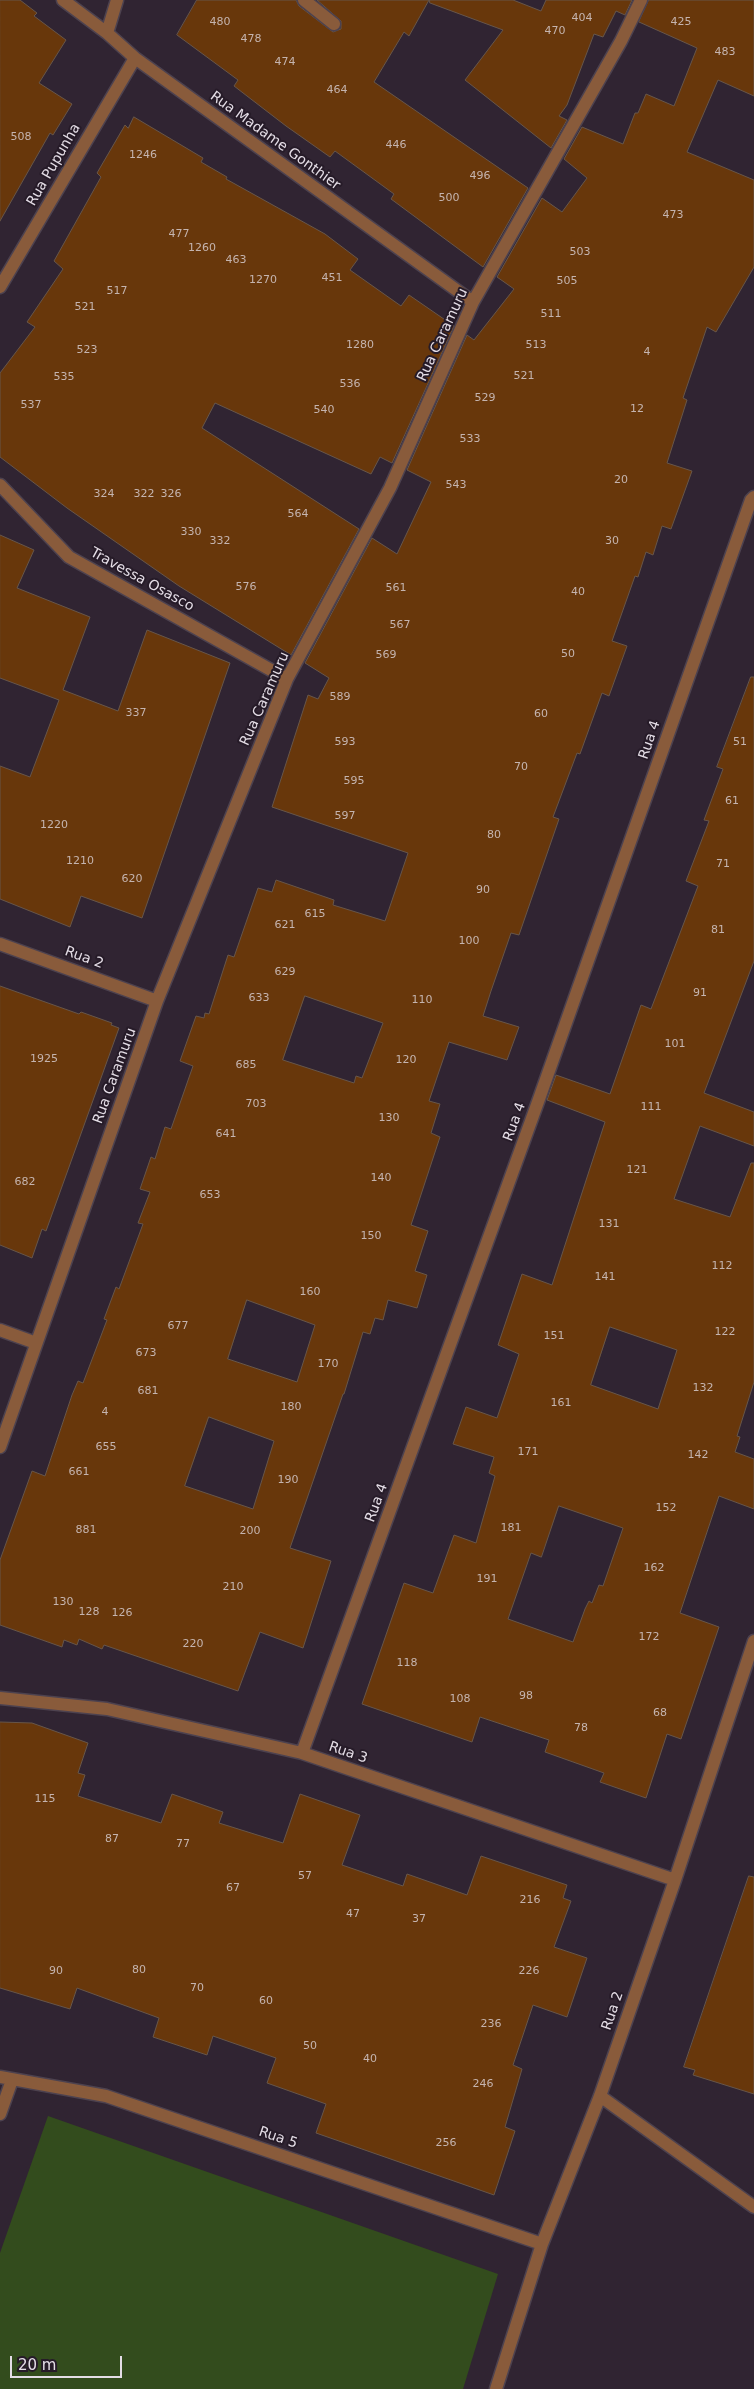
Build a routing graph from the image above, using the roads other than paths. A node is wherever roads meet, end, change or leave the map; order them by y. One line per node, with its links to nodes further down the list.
1 (63, 0): 6 (street, Rua Madame Gonthier)
2 (116, 0): 6 (street)
3 (304, 0): 5 (street)
4 (640, 0): 9 (street, Rua Caramuru)
5 (334, 24)
6 (107, 33): 7 (street, Rua Madame Gonthier)
7 (135, 58): 8 (street, Rua Pupunha); 9 (street, Rua Madame Gonthier)
8 (0, 287)
9 (473, 302): 12 (street, Rua Caramuru)
10 (0, 484): 12 (street, Travessa Osasco)
11 (752, 498): 20 (street, Rua 4)
12 (287, 679): 14 (street, Rua Caramuru)
13 (0, 944): 14 (street, Rua 2)
14 (158, 1000): 16 (street, Rua Caramuru)
15 (0, 1330): 16 (street)
16 (36, 1343): 17 (street, Rua Caramuru)
17 (0, 1446)
18 (754, 1641): 21 (street, Rua 2)
19 (0, 1698): 20 (street, Rua 3)
20 (302, 1753): 21 (street, Rua 3)
21 (675, 1880): 23 (street, Rua 2)
22 (6, 2078): 24 (street); 26 (street, Rua 5)
23 (600, 2096): 25 (street); 26 (street, Rua 2)
24 (0, 2114)
25 (754, 2207)
26 (542, 2244): 27 (street, Rua 2)
27 (496, 2389)

